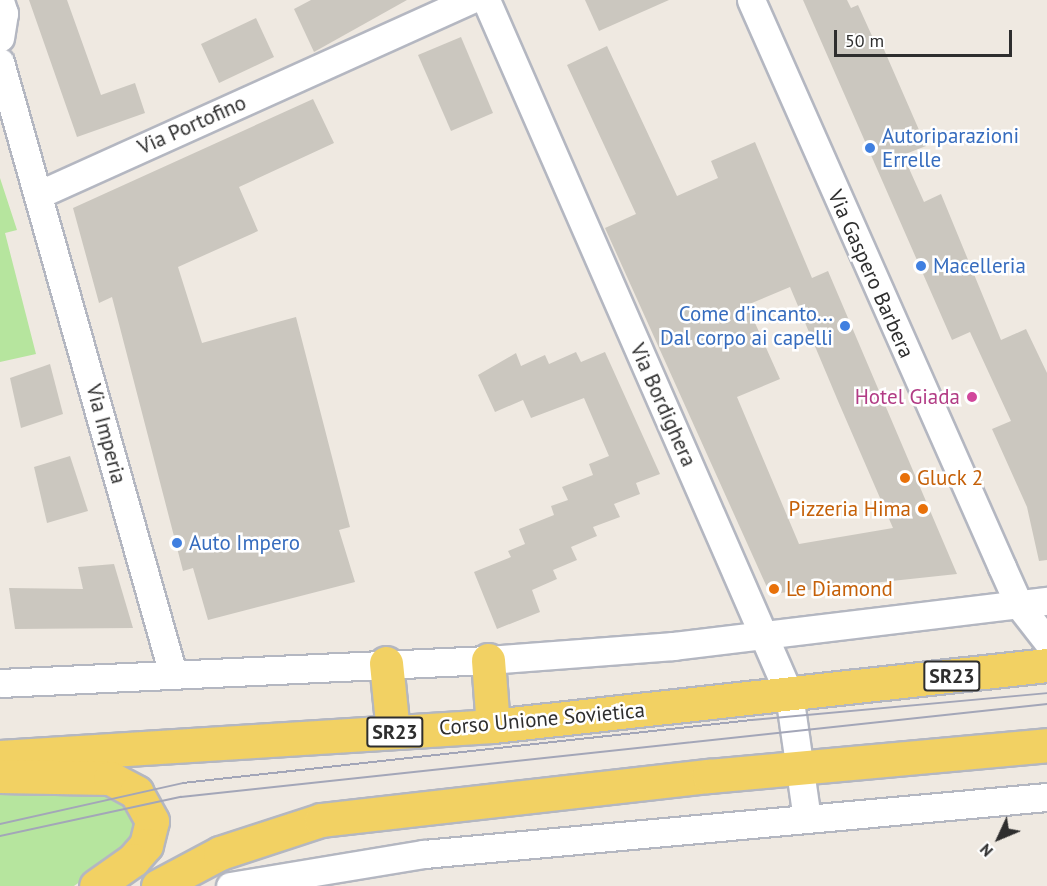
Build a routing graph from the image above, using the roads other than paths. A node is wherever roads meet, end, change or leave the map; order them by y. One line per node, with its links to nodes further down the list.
1 (470, 0): 7 (street, Via Portofino)
2 (486, 0): 10 (street, Via Bordighera)
3 (751, 0): 9 (street, Via Gaspero Barbera)
4 (0, 1): 5 (street)
5 (0, 38)
6 (0, 62): 7 (street)
7 (40, 194): 15 (street, Via Imperia)
8 (1047, 602): 9 (street)
9 (1019, 605): 10 (street); 11 (street, Via Gaspero Barbera)
10 (764, 635): 12 (street); 17 (street, Via Bordighera)
11 (1047, 641)
12 (488, 660): 13 (street); 18 (main road)
13 (386, 663): 15 (street); 19 (main road)
14 (1047, 665): 17 (main road, Corso Unione Sovietica / SR23)
15 (173, 674): 16 (street)
16 (0, 683)
17 (789, 694): 18 (main road, Corso Unione Sovietica / SR23); 22 (street, Via Bordighera)
18 (493, 726): 19 (main road, Corso Unione Sovietica / SR23)
19 (393, 732): 21 (main road, Corso Unione Sovietica / SR23)
20 (1047, 745): 22 (main road)
21 (0, 757)
22 (801, 767): 25 (street, Via Bordighera); 27 (main road)
23 (0, 776): 26 (main road)
24 (1047, 797): 25 (street)
25 (807, 819): 28 (street)
26 (96, 886)
27 (158, 886)
28 (230, 886)

